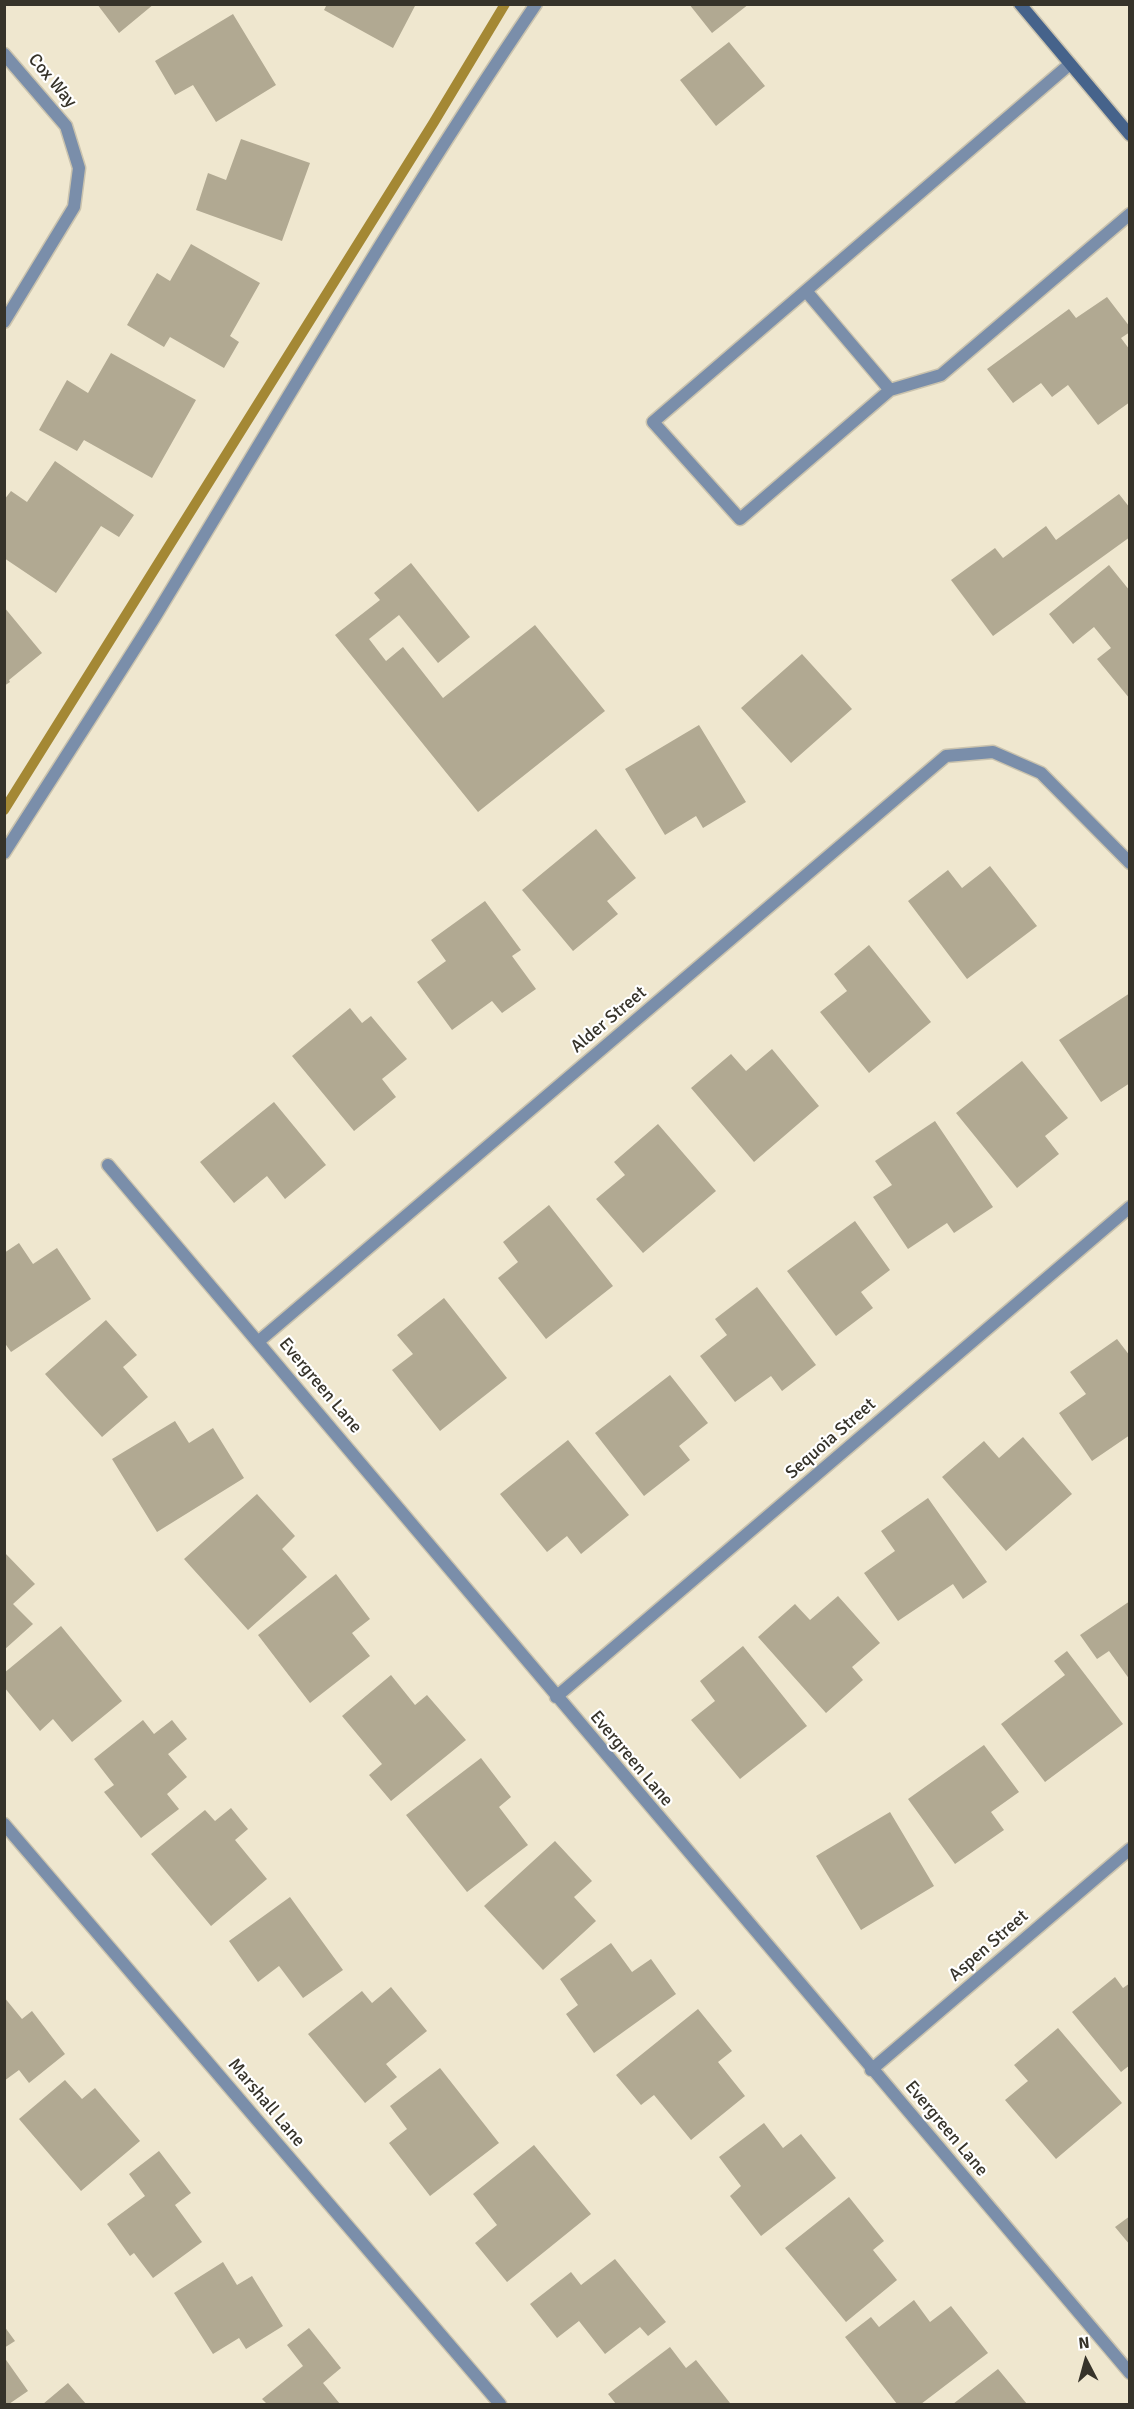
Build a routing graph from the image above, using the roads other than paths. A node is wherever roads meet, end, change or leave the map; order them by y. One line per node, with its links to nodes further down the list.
1 (536, 4): 10 (street)
2 (1020, 4): 4 (main road)
3 (4, 54): 8 (street, Cox Way)
4 (1070, 64): 5 (main road); 7 (street)
5 (1130, 135)
6 (1130, 214): 9 (street)
7 (806, 291): 9 (street); 9 (street)
8 (4, 322)
9 (890, 390)
10 (4, 853)
11 (1130, 863): 14 (street, Alder Street)
12 (108, 1165): 14 (street, Evergreen Lane)
13 (1130, 1208): 15 (street, Sequoia Street)
14 (259, 1341): 15 (street, Evergreen Lane)
15 (556, 1697): 18 (street, Evergreen Lane)
16 (4, 1824): 20 (street, Marshall Lane)
17 (1130, 1849): 18 (street, Aspen Street)
18 (871, 2070): 19 (street, Evergreen Lane)
19 (1130, 2373)
20 (500, 2404)

